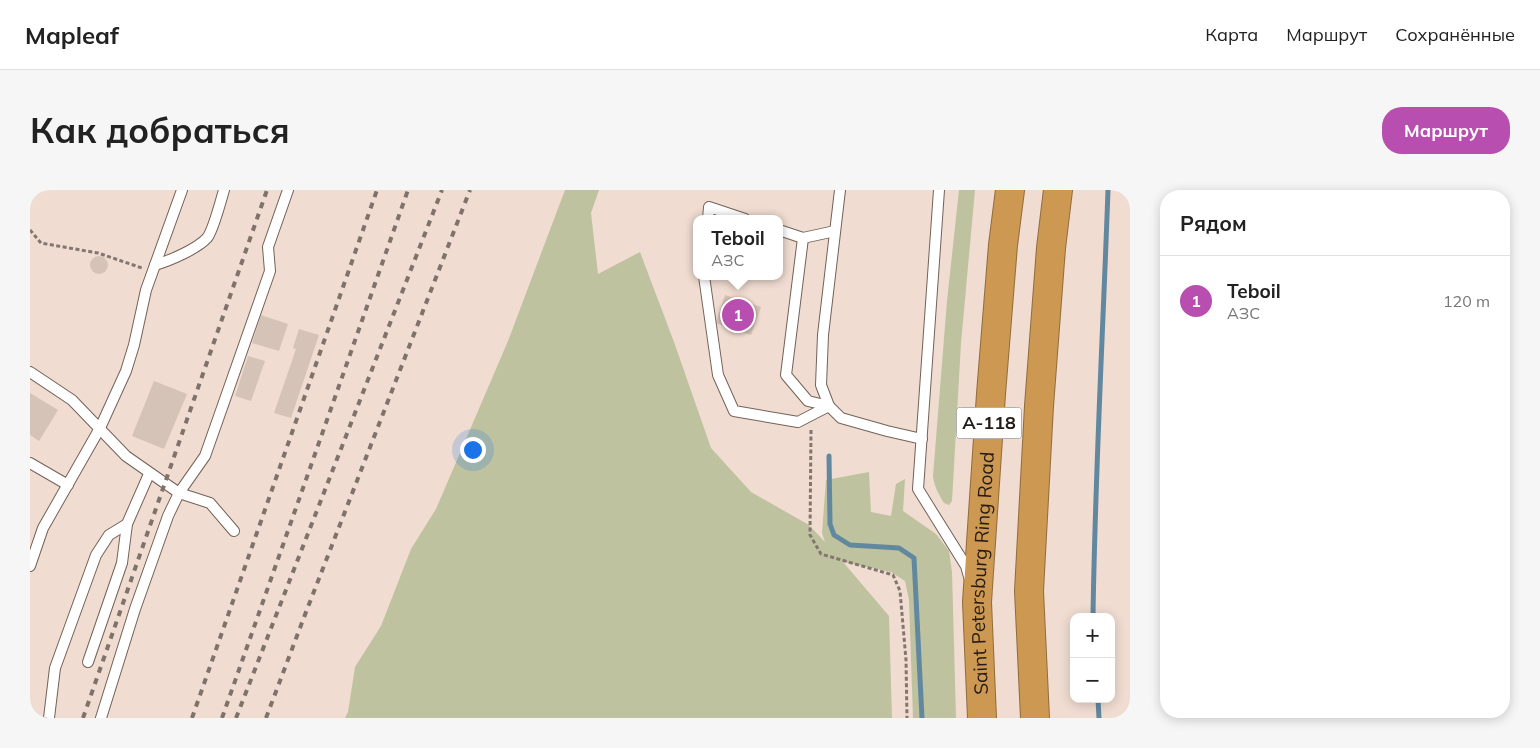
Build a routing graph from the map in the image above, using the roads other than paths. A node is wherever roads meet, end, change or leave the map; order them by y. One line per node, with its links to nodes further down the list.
1 (182, 190): 13 (lane)
2 (224, 190): 13 (lane)
3 (288, 190): 22 (lane)
4 (840, 190): 11 (lane)
5 (939, 190): 18 (lane)
6 (1010, 190): 26 (highway, Saint Petersburg Ring Road / А-118)
7 (1058, 190): 31 (highway, А-118)
8 (708, 215): 9 (lane)
9 (733, 215)
10 (783, 231): 12 (lane)
11 (835, 231): 12 (lane); 16 (lane)
12 (804, 238): 16 (lane)
13 (154, 268): 17 (lane)
14 (705, 280): 16 (lane)
15 (30, 372): 17 (lane)
16 (829, 406): 18 (lane)
17 (100, 428): 20 (lane); 21 (lane)
18 (922, 439): 26 (lane)
19 (30, 463): 21 (lane)
20 (149, 474): 22 (lane); 23 (lane)
21 (68, 485): 25 (lane)
22 (179, 493): 24 (lane); 29 (lane)
23 (127, 524): 27 (lane); 28 (lane)
24 (234, 530)
25 (30, 566)
26 (978, 602): 30 (highway, Saint Petersburg Ring Road / А-118)
27 (88, 662)
28 (49, 718)
29 (101, 718)
30 (982, 718)
31 (1035, 718)

